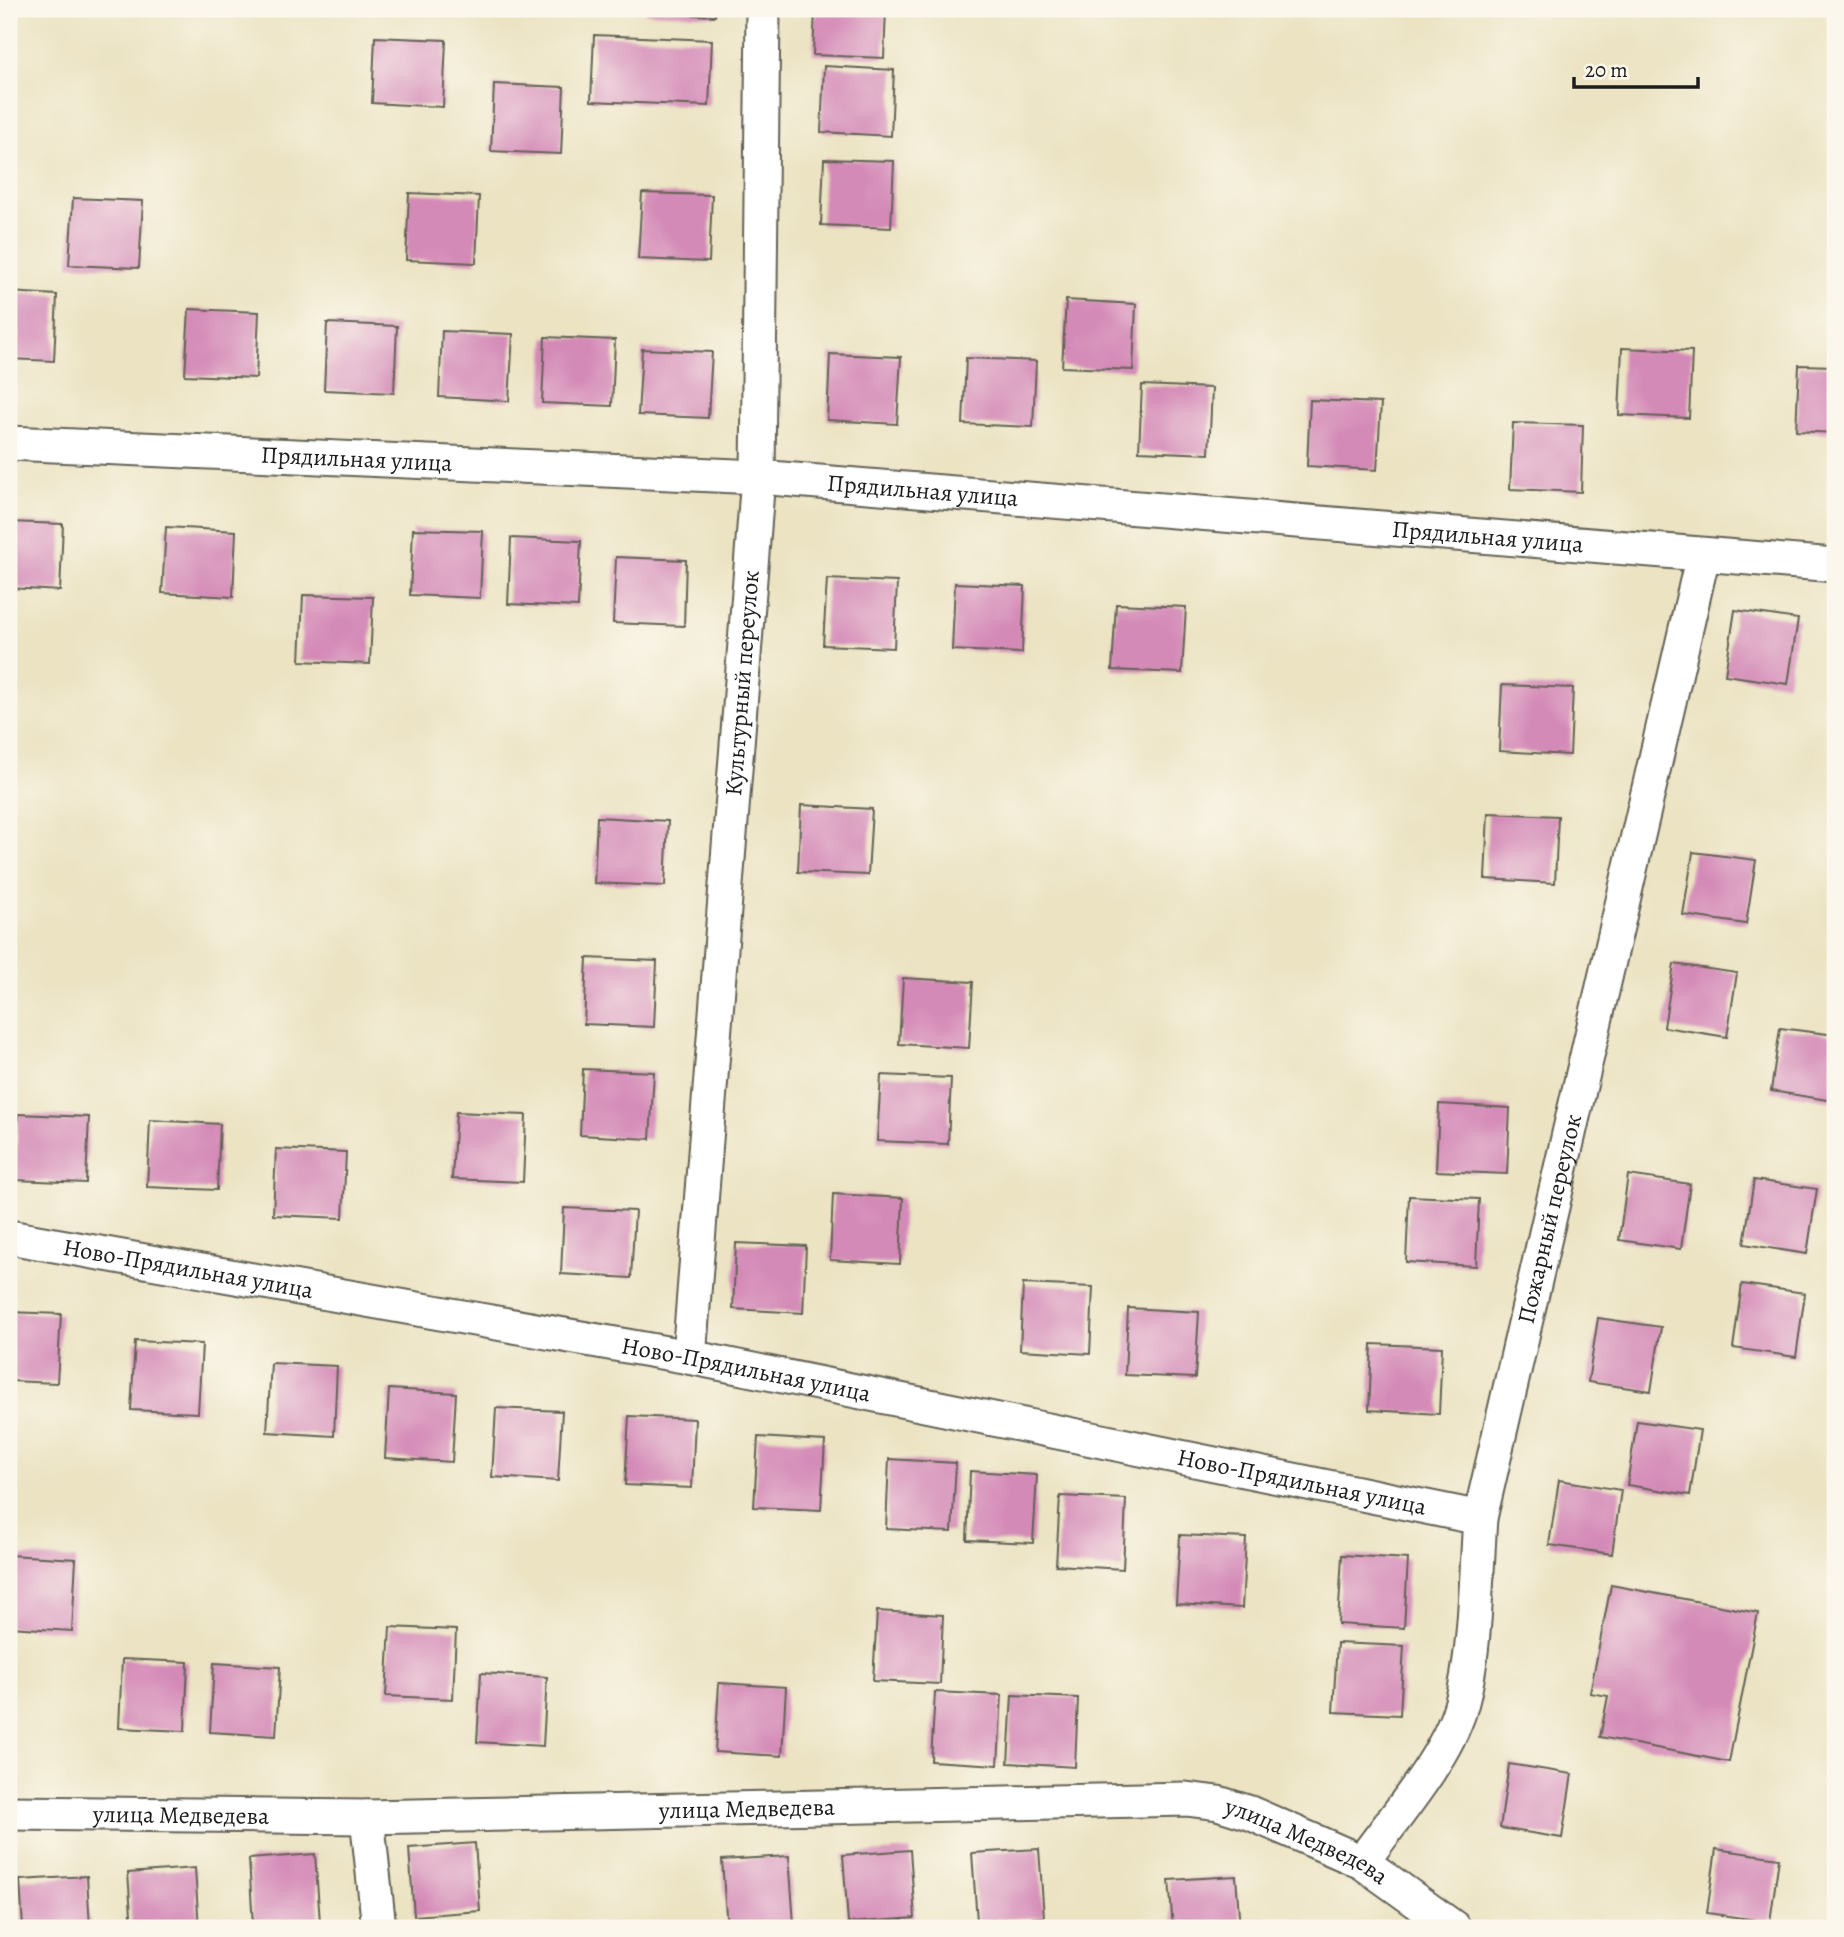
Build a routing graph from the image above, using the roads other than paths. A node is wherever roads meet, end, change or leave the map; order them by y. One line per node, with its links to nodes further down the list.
1 (762, 9): 3 (street, Культурный переулок)
2 (9, 443): 3 (street, Прядильная улица)
3 (758, 477): 4 (street, Прядильная улица); 7 (street, Культурный переулок)
4 (1703, 555): 5 (street, Прядильная улица); 8 (street, Пожарный переулок)
5 (1835, 565)
6 (9, 1237): 7 (street, Ново-Прядильная улица)
7 (689, 1357): 8 (street, Ново-Прядильная улица)
8 (1480, 1518): 11 (street, Пожарный переулок)
9 (9, 1813): 10 (street, улица Медведева)
10 (367, 1816): 11 (street, улица Медведева); 12 (street)
11 (1362, 1862): 13 (street, улица Медведева)
12 (379, 1928)
13 (1454, 1928)

